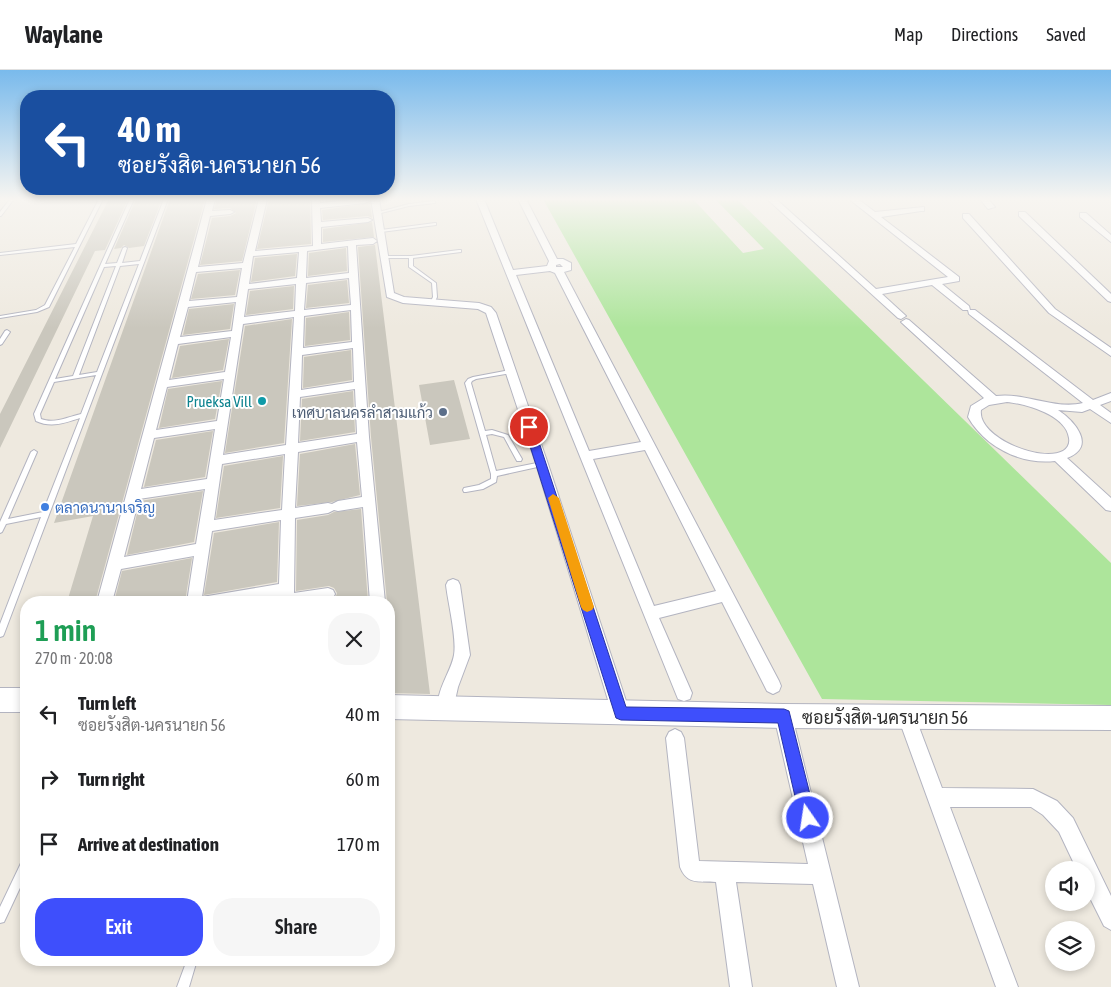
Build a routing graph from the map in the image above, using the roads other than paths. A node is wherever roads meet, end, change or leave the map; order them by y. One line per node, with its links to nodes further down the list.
1 (80, 242): 16 (lane)
2 (114, 242): 27 (lane)
3 (149, 242): 25 (lane)
4 (200, 242): 29 (street)
5 (252, 242): 24 (street)
6 (317, 242): 17 (street)
7 (365, 242): 15 (street)
8 (382, 242): 22 (street)
9 (497, 242): 30 (street)
10 (542, 242): 28 (street)
11 (818, 242): 34 (street)
12 (909, 242): 33 (street)
13 (989, 242): 49 (street)
14 (1051, 242): 36 (street)
15 (352, 243): 17 (street); 31 (street)
16 (78, 246): 21 (lane); 41 (lane)
17 (317, 247): 19 (street)
18 (125, 248): 26 (lane)
19 (303, 249): 24 (street); 32 (street)
20 (459, 251): 23 (lane)
21 (0, 254)
22 (384, 257): 23 (lane); 37 (street)
23 (411, 257): 37 (lane)
24 (248, 259): 29 (street); 35 (street)
25 (142, 262): 26 (lane); 51 (lane)
26 (118, 264): 27 (lane); 53 (lane)
27 (103, 266): 54 (lane)
28 (554, 267): 30 (street); 69 (street)
29 (192, 270): 38 (street)
30 (509, 273): 72 (street)
31 (354, 275): 32 (street); 39 (street)
32 (301, 281): 35 (street); 40 (street)
33 (935, 283): 34 (street); 61 (street)
34 (874, 292): 59 (street)
35 (243, 293): 38 (street); 42 (street)
36 (1111, 299)
37 (432, 303): 50 (street)
38 (184, 304): 45 (street)
39 (355, 307): 40 (street); 47 (street)
40 (299, 314): 42 (street); 48 (street)
41 (0, 317)
42 (239, 321): 44 (street)
43 (7, 332): 46 (lane)
44 (237, 333): 45 (street); 52 (street)
45 (174, 341): 55 (street)
46 (0, 343)
47 (357, 344): 48 (street); 56 (street)
48 (299, 352): 57 (street)
49 (1111, 353)
50 (510, 372): 66 (lane); 76 (street)
51 (100, 373): 53 (lane); 62 (lane)
52 (230, 375): 55 (street); 64 (street)
53 (75, 378): 54 (lane)
54 (52, 381): 62 (lane)
55 (162, 384): 67 (street)
56 (360, 385): 57 (street); 68 (street)
57 (296, 394): 70 (street)
58 (1111, 397): 61 (street)
59 (992, 398): 60 (street); 73 (street)
60 (1041, 406): 61 (street); 65 (street)
61 (1087, 406): 63 (street); 65 (street)
62 (83, 415): 83 (lane)
63 (1111, 419)
64 (222, 424): 67 (street); 75 (street)
65 (1069, 425): 73 (street)
66 (482, 433): 74 (lane); 77 (lane)
67 (149, 435): 80 (street)
68 (363, 437): 70 (street); 81 (street)
69 (649, 445): 72 (street); 92 (street)
70 (293, 448): 75 (street); 84 (street)
71 (34, 452): 85 (lane)
72 (585, 456): 98 (street)
73 (1059, 458): 82 (street)
74 (519, 459)
75 (216, 461): 78 (street)
76 (542, 464): 77 (lane); 104 (street)
77 (494, 474): 79 (lane)
78 (212, 483): 80 (street); 86 (street)
79 (466, 490)
80 (134, 495): 89 (street)
81 (369, 501): 84 (street); 97 (street)
82 (1111, 506)
83 (45, 514): 85 (lane); 99 (lane)
84 (288, 514): 86 (street); 95 (street)
85 (4, 522): 87 (lane)
86 (205, 527): 88 (street)
87 (0, 530)
88 (202, 549): 89 (street); 94 (street)
89 (114, 564): 93 (street)
90 (453, 585): 103 (street)
91 (328, 594): 96 (street)
92 (726, 595): 98 (street); 100 (street)
93 (106, 596)
94 (195, 596)
95 (287, 596)
96 (301, 596)
97 (377, 596)
98 (650, 614): 101 (street)
99 (0, 634)
100 (772, 686)
101 (684, 693)
102 (395, 707): 103 (street, ซอยรังสิต-นครนายก 56)
103 (446, 708): 104 (street, ซอยรังสิต-นครนายก 56)
104 (621, 713): 105 (street, ซอยรังสิต-นครนายก 56)
105 (784, 716): 106 (street, ซอยรังสิต-นครนายก 56); 111 (street)
106 (907, 717): 107 (street, ซอยรังสิต-นครนายก 56); 109 (street)
107 (1111, 718)
108 (675, 738): 110 (street)
109 (938, 797): 114 (street); 119 (street)
110 (725, 872): 111 (street); 117 (street)
111 (821, 874): 118 (street)
112 (20, 877): 113 (lane)
113 (0, 918)
114 (1111, 919)
115 (190, 966): 116 (lane)
116 (183, 987)
117 (741, 987)
118 (848, 987)
119 (1007, 987)

